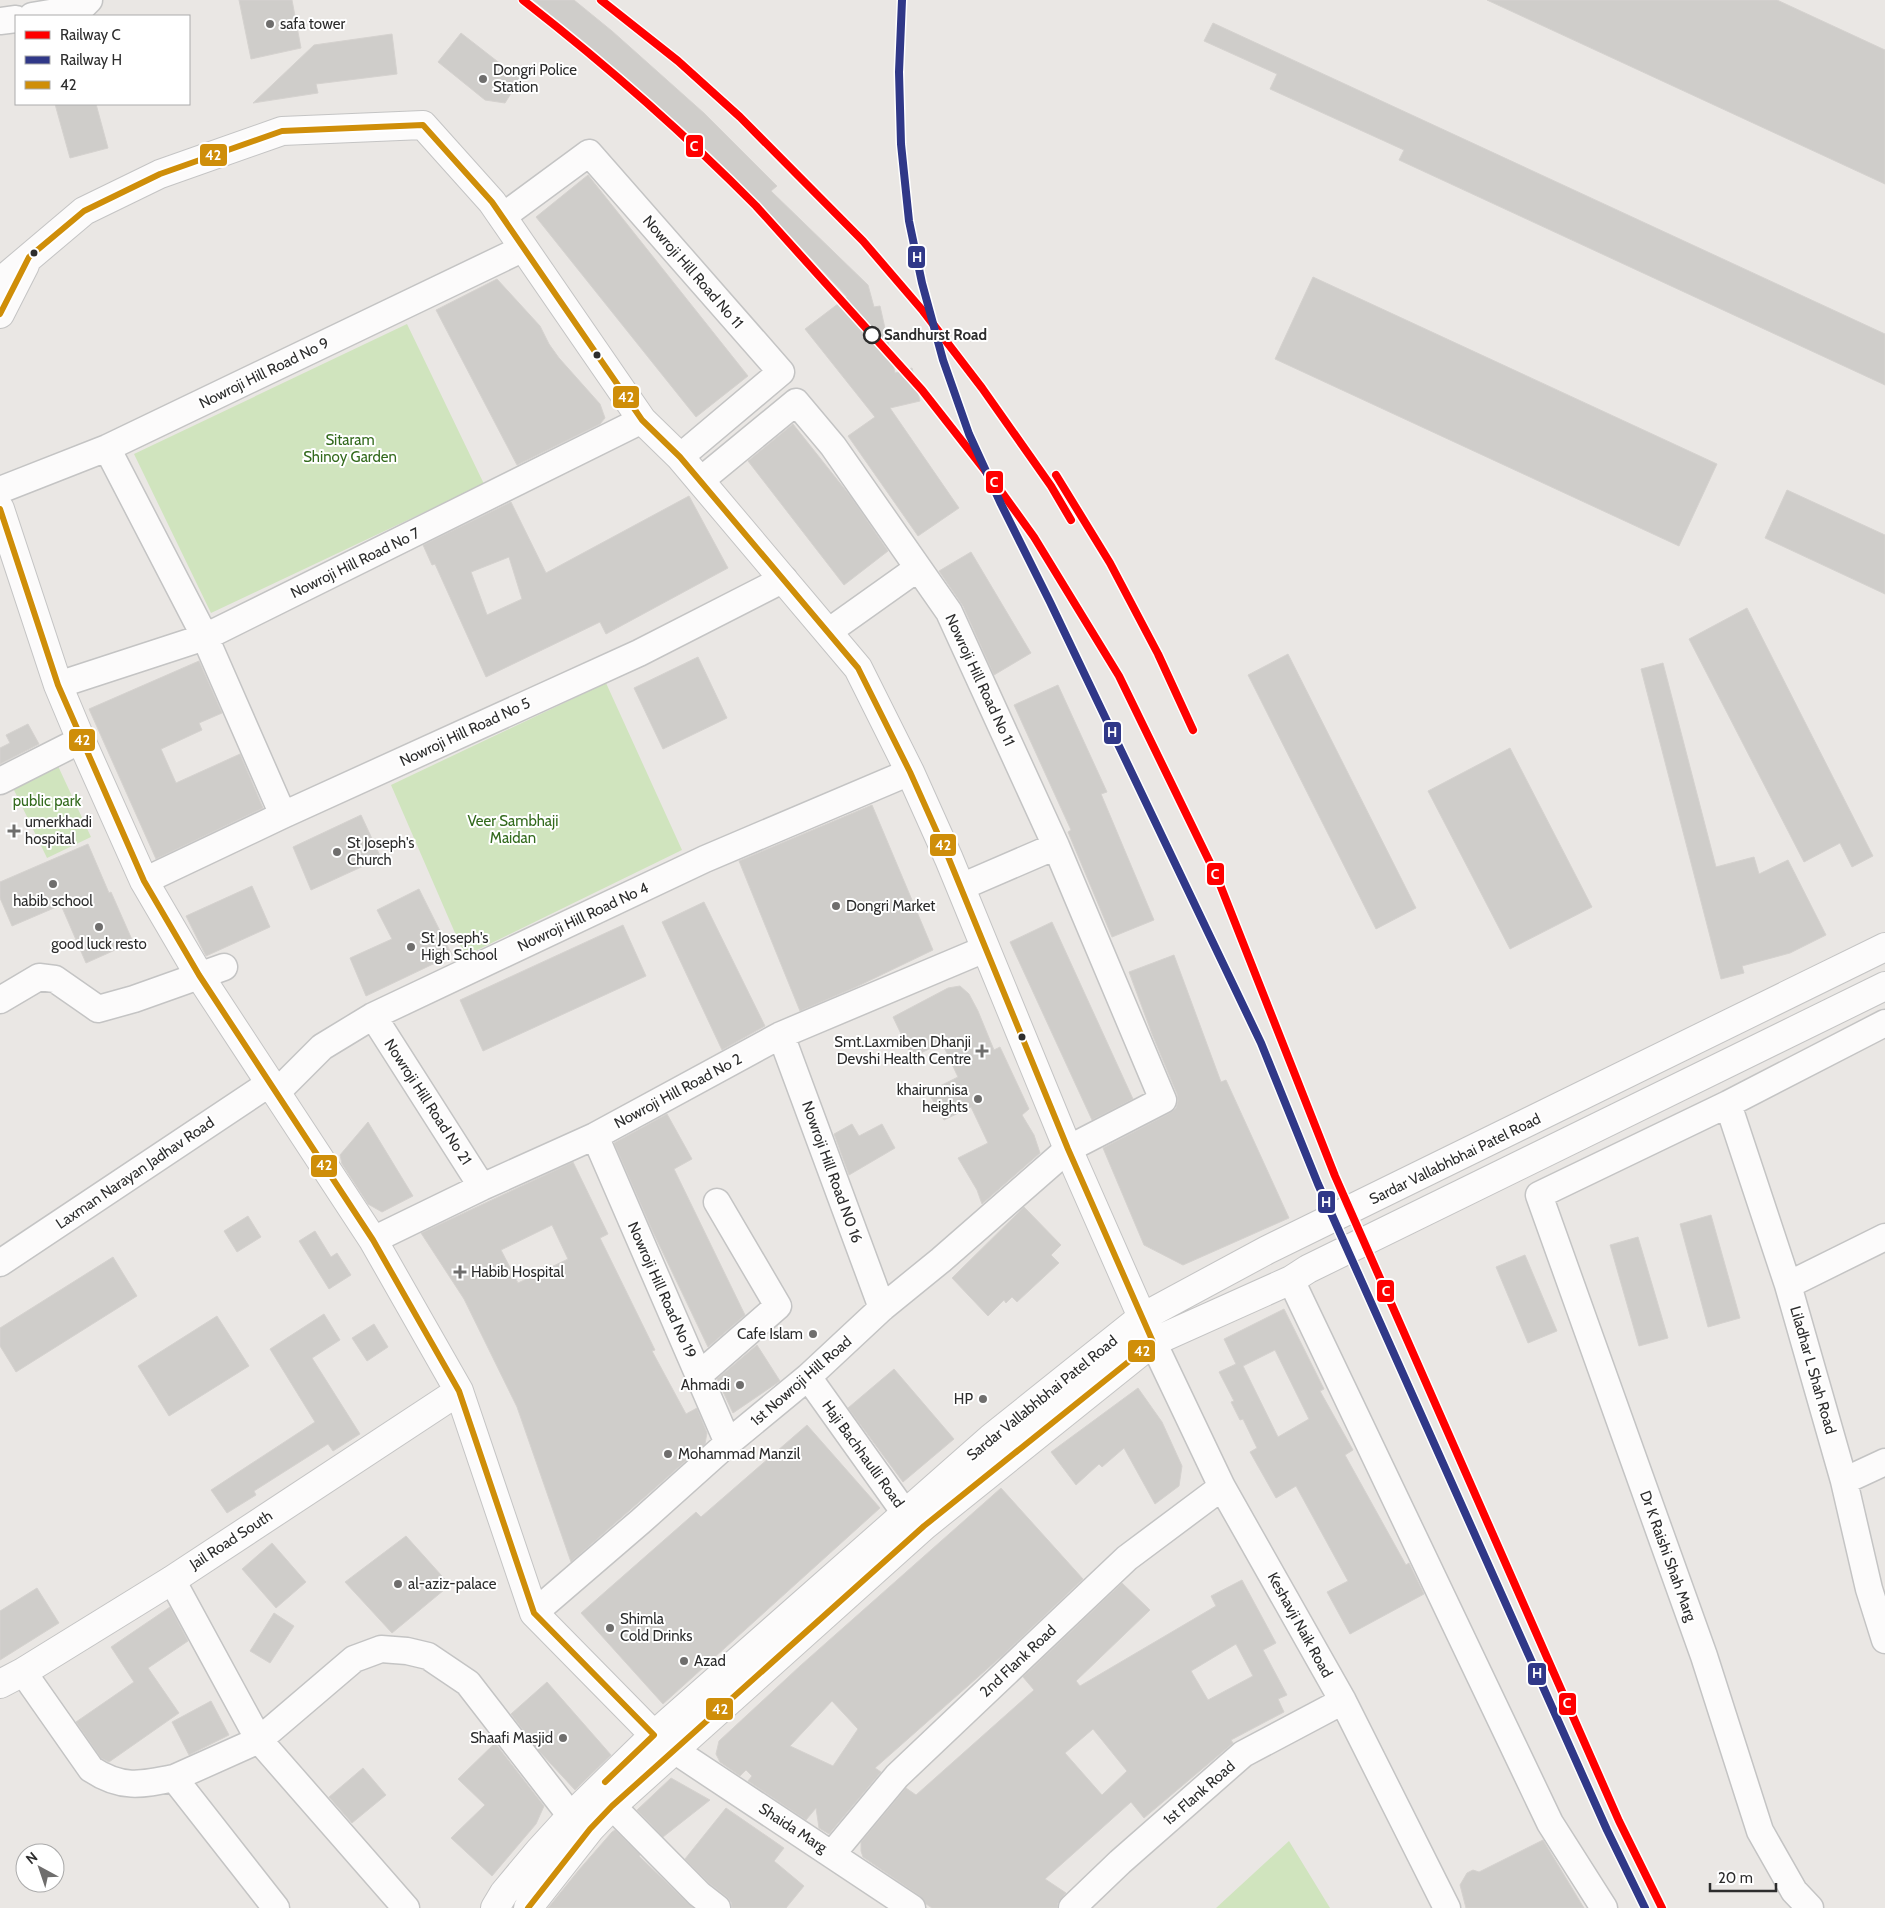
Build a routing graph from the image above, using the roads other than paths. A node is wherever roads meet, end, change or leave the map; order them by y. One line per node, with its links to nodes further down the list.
1 (90, 0): 2 (street)
2 (38, 15)
3 (15, 19): 4 (street)
4 (0, 21)
5 (502, 217): 6 (street); 7 (street); 12 (street, Nowroji Hill Road No 11)
6 (524, 248): 10 (street); 11 (street, Nowroji Hill Road No 9)
7 (29, 257): 8 (street); 9 (street)
8 (0, 282)
9 (0, 314)
10 (642, 420): 12 (street); 19 (street, Nowroji Hill Road No 7)
11 (107, 448): 14 (street, Nowroji Hill Road No 9); 19 (street)
12 (680, 457): 13 (street)
13 (700, 481): 16 (street, Nowroji Hill Road No 11); 17 (street)
14 (0, 490)
15 (0, 508): 20 (street)
16 (918, 568): 18 (street); 25 (street, Nowroji Hill Road No 11)
17 (784, 579): 18 (street); 24 (street, Nowroji Hill Road No 5)
18 (828, 632): 22 (street)
19 (205, 637): 20 (street, Nowroji Hill Road No 7); 24 (street)
20 (58, 685): 21 (street)
21 (81, 740): 23 (street); 26 (street)
22 (910, 772): 27 (street); 33 (street, Nowroji Hill Road No 4)
23 (0, 781)
24 (283, 815): 26 (street, Nowroji Hill Road No 5)
25 (1056, 846): 27 (street); 37 (street, Nowroji Hill Road No 11)
26 (144, 881): 30 (street)
27 (961, 887): 29 (street)
28 (1885, 947): 49 (street, Sardar Vallabhbhai Patel Road)
29 (985, 949): 35 (street, Nowroji Hill Road No 2); 40 (street)
30 (211, 971): 32 (street); 36 (street)
31 (1885, 986): 46 (street, Sardar Vallabhbhai Patel Road)
32 (0, 1000)
33 (373, 1016): 36 (street, Nowroji Hill Road No 4); 41 (street, Nowroji Hill Road No 21)
34 (1885, 1023): 38 (street)
35 (781, 1035): 39 (street, Nowroji Hill Road No 2); 48 (street, Nowroji Hill Road N0 16)
36 (273, 1088): 44 (street); 45 (street, Laxman Narayan Jadhav Road)
37 (1162, 1100): 40 (street, 1st Nowroji Hill Road)
38 (1728, 1104): 47 (street, Liladhar L Shah Road); 79 (street, Dr K Raishi Shah Marg)
39 (595, 1136): 41 (street, Nowroji Hill Road No 2); 51 (street, Nowroji Hill Road No 19)
40 (1068, 1149): 48 (street, 1st Nowroji Hill Road); 49 (street)
41 (482, 1187): 44 (street, Nowroji Hill Road No 2)
42 (717, 1202): 51 (street)
43 (1885, 1237): 47 (street)
44 (373, 1240): 53 (street)
45 (0, 1263)
46 (1300, 1275): 50 (street, Sardar Vallabhbhai Patel Road); 78 (street)
47 (1788, 1285): 56 (street, Liladhar L Shah Road)
48 (882, 1308): 52 (street, 1st Nowroji Hill Road)
49 (1141, 1318): 50 (street); 58 (street, Sardar Vallabhbhai Patel Road)
50 (1153, 1342): 57 (street, Keshavji Naik Road); 58 (street, Sardar Vallabhbhai Patel Road)
51 (699, 1375): 54 (street, Nowroji Hill Road No 19)
52 (808, 1377): 54 (street, 1st Nowroji Hill Road); 58 (street, Haji Bachhaulli Road)
53 (459, 1391): 59 (street, Jail Road South); 60 (street)
54 (728, 1443): 60 (street, 1st Nowroji Hill Road)
55 (1885, 1462): 56 (street)
56 (1844, 1481): 61 (street, Liladhar L Shah Road)
57 (1222, 1487): 63 (street, Keshavji Naik Road); 69 (street, 2nd Flank Road)
58 (914, 1519): 65 (street, Sardar Vallabhbhai Patel Road)
59 (172, 1580): 62 (street, Jail Road South); 64 (street)
60 (534, 1613): 65 (street)
61 (1885, 1640)
62 (11, 1678): 66 (street)
63 (1343, 1701): 76 (street, 1st Flank Road); 77 (street, Keshavji Naik Road)
64 (259, 1740): 66 (street); 68 (street); 71 (street)
65 (664, 1742): 67 (street, Sardar Vallabhbhai Patel Road); 68 (street, Sardar Vallabhbhai Patel Road); 69 (street, Shaida Marg)
66 (174, 1778): 70 (street)
67 (612, 1806): 68 (street, Sardar Vallabhbhai Patel Road); 74 (street)
68 (580, 1823): 72 (street, Sardar Vallabhbhai Patel Road); 73 (street, Sardar Vallabhbhai Patel Road)
69 (832, 1854): 75 (street, Shaida Marg)
70 (276, 1908)
71 (406, 1908)
72 (495, 1908)
73 (528, 1908)
74 (717, 1908)
75 (912, 1908)
76 (1072, 1908)
77 (1448, 1908)
78 (1604, 1908)
79 (1810, 1908)

